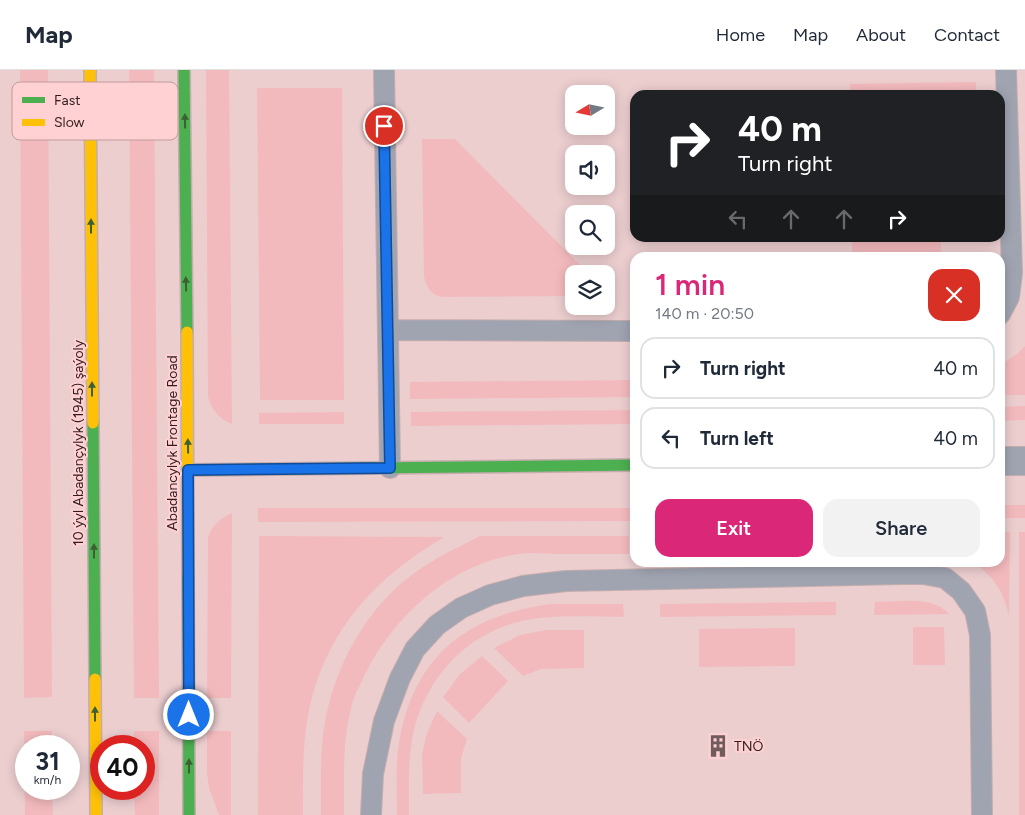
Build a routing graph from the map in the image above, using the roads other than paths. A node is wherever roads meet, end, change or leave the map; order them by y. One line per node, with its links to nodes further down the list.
1 (184, 70): 12 (street, Abadancylyk Frontage Road, one-way to 1)
2 (384, 70): 6 (lane)
3 (1006, 70): 5 (lane)
4 (91, 140): 13 (street, 10 ýyl Abadançylyk (1945) şaýoly, one-way to 4)
5 (1005, 306)
6 (388, 330): 7 (lane); 11 (lane)
7 (630, 331)
8 (1005, 461): 9 (street)
9 (1025, 461)
10 (630, 465): 11 (street)
11 (390, 468): 12 (street)
12 (188, 470): 14 (street, Abadancylyk Frontage Road, one-way to 12)
13 (96, 815)
14 (189, 815)
15 (371, 815): 16 (lane)
16 (982, 815)

